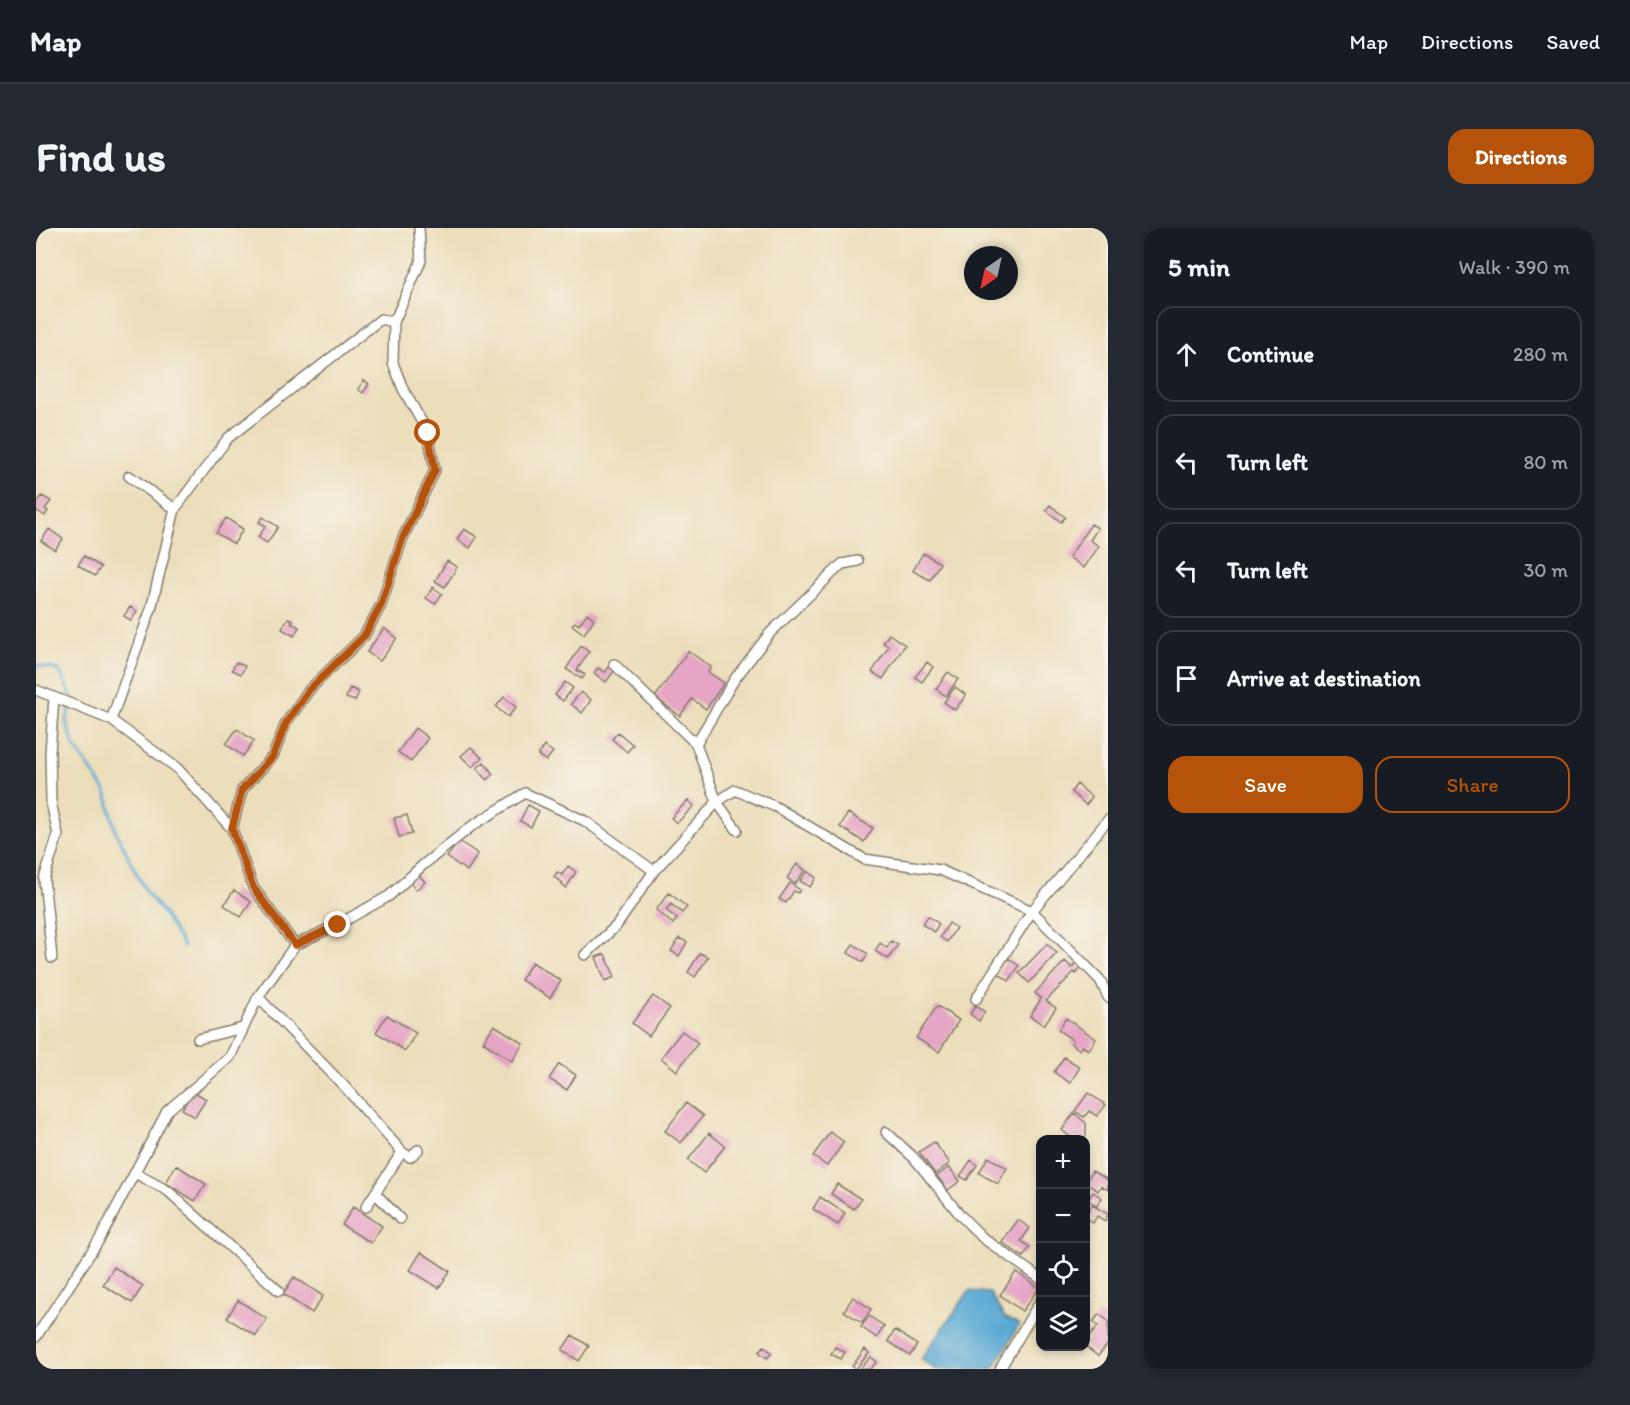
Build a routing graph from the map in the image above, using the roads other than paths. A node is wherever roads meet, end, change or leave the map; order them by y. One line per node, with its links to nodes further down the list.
1 (419, 228): 2 (street)
2 (394, 322): 4 (street); 13 (street)
3 (129, 476): 4 (street)
4 (175, 509): 9 (street)
5 (858, 561): 10 (street)
6 (614, 664): 10 (street)
7 (36, 690): 8 (street)
8 (54, 698): 9 (street); 19 (street)
9 (111, 720): 13 (street)
10 (696, 744): 11 (street)
11 (717, 802): 14 (street); 15 (street); 16 (street)
12 (1108, 820): 16 (street)
13 (232, 829): 17 (street)
14 (737, 830)
15 (654, 871): 17 (street); 18 (street)
16 (1032, 911): 21 (street); 22 (street)
17 (295, 945): 20 (street)
18 (585, 955)
19 (52, 958)
20 (258, 997): 23 (street); 27 (street)
21 (1108, 998)
22 (976, 999)
23 (243, 1028): 24 (street); 28 (street)
24 (198, 1039)
25 (886, 1132): 32 (street)
26 (418, 1150): 27 (street)
27 (402, 1152): 29 (street)
28 (135, 1173): 33 (street); 35 (street)
29 (375, 1193): 30 (street); 31 (street)
30 (366, 1207)
31 (400, 1219)
32 (1036, 1275)
33 (279, 1291)
34 (1036, 1308): 36 (street)
35 (36, 1337)
36 (1000, 1369)

